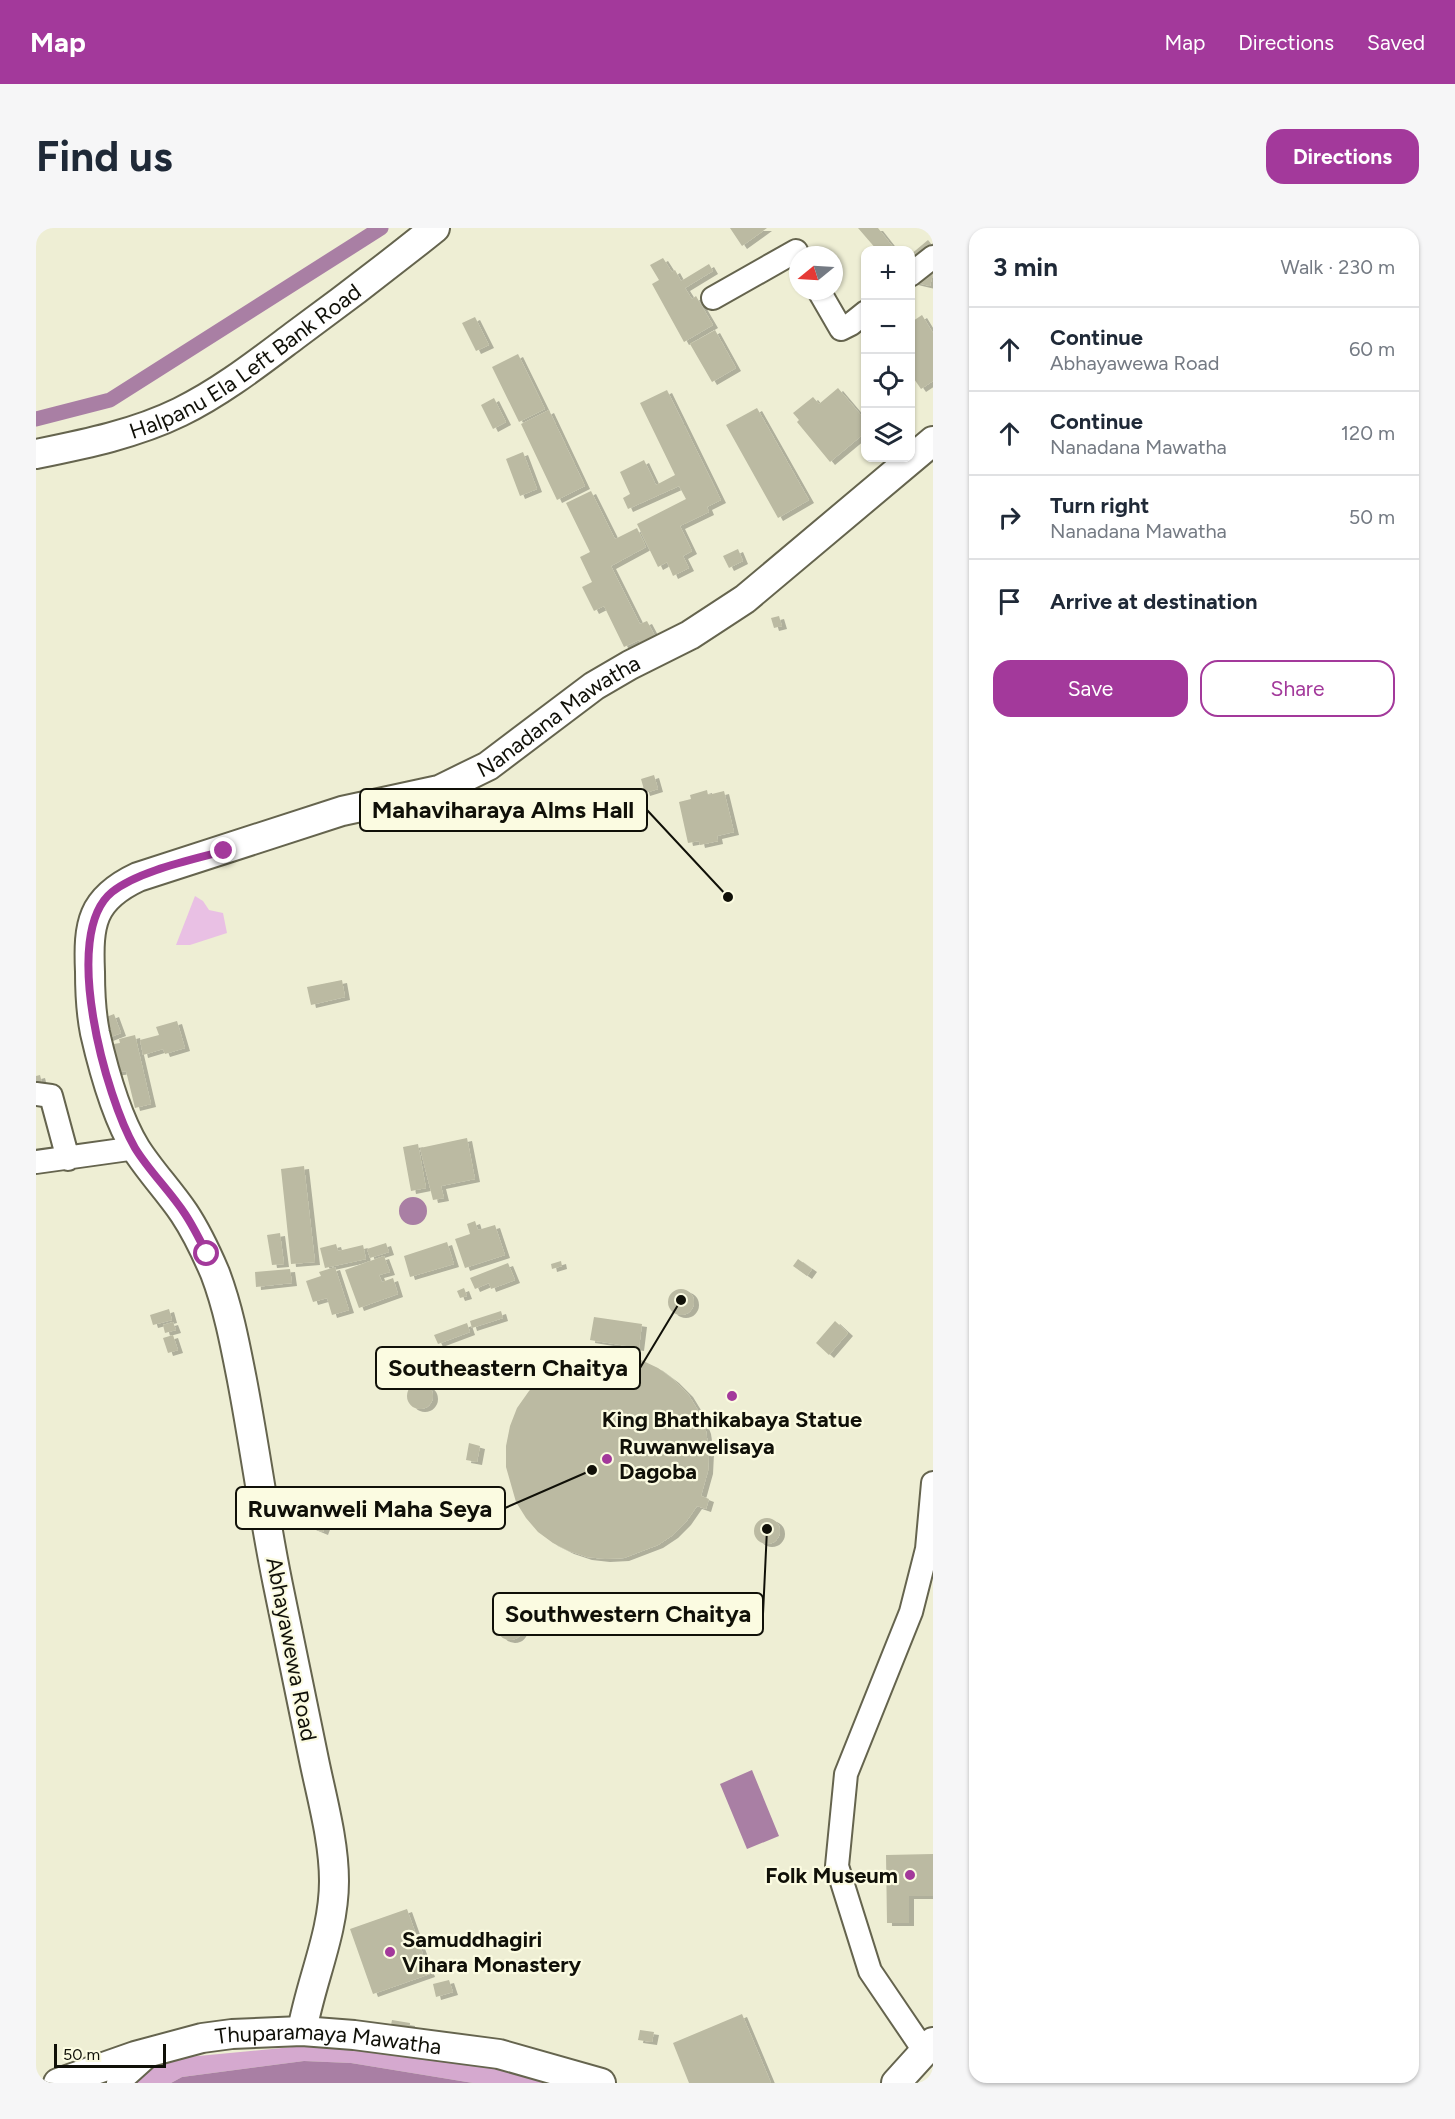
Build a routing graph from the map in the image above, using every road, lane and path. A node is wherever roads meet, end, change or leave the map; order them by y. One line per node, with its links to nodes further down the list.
1 (435, 228): 9 (main road, Halpanu Ela Left Bank Road)
2 (789, 255): 5 (street)
3 (933, 256): 4 (street)
4 (915, 271)
5 (714, 298)
6 (824, 300): 7 (street)
7 (861, 316)
8 (933, 441): 11 (main road, Nanadana Mawatha)
9 (36, 454)
10 (36, 1094): 12 (street)
11 (135, 1148): 12 (street); 15 (main road, Abhayawewa Road)
12 (68, 1159): 13 (street)
13 (36, 1162)
14 (933, 1483): 16 (street)
15 (303, 2031): 17 (main road, Thuparamaya Mawatha); 20 (main road, Thuparamaya Mawatha)
16 (929, 2047): 21 (main road)
17 (156, 2049): 18 (main road, Thuparamaya Mawatha); 19 (street)
18 (58, 2083)
19 (118, 2083)
20 (601, 2083)
21 (896, 2083)

